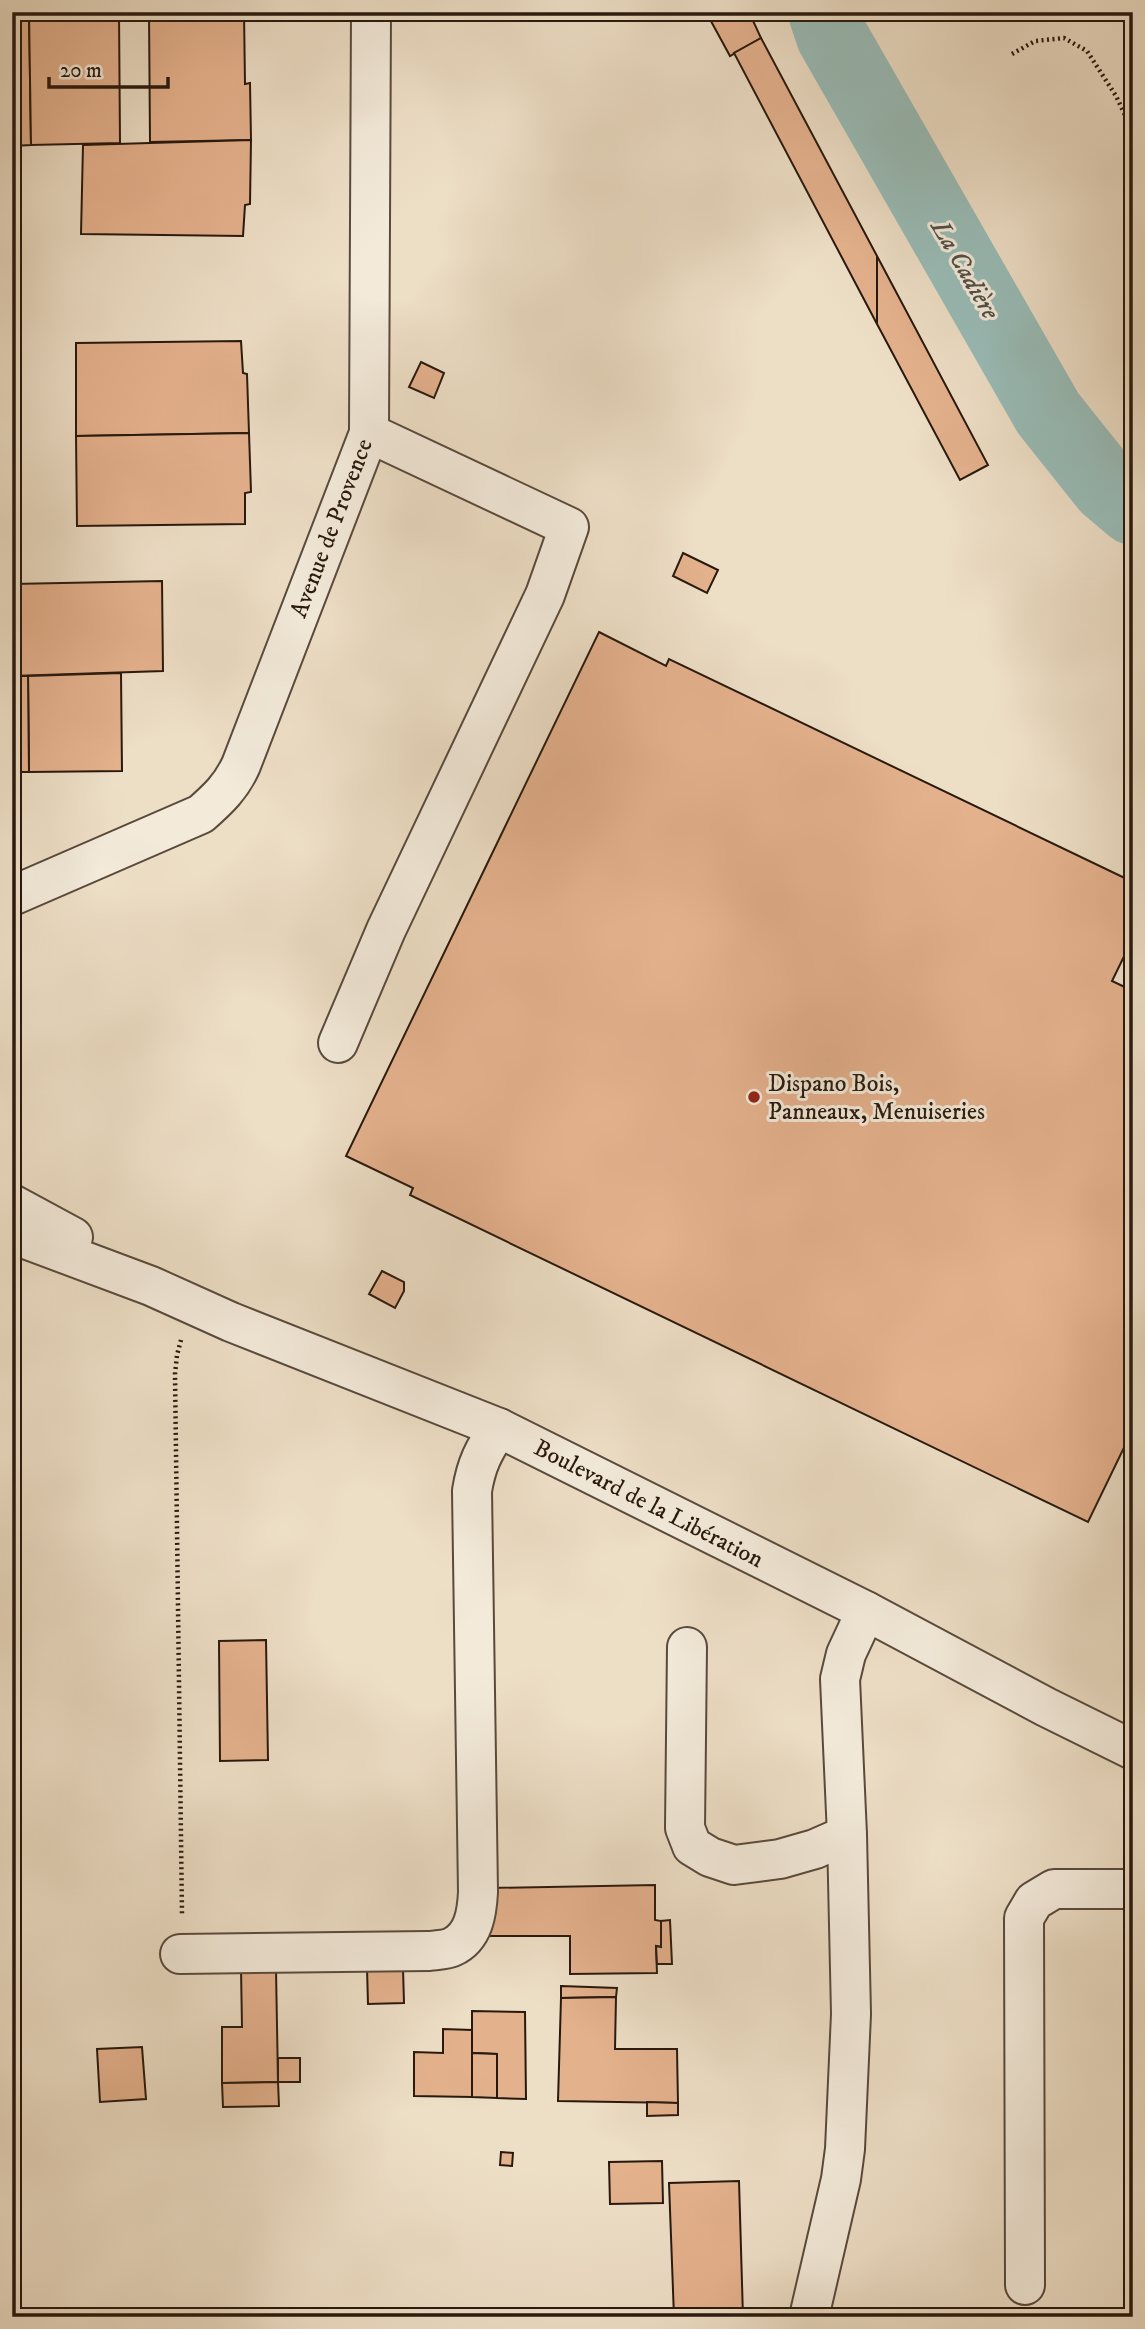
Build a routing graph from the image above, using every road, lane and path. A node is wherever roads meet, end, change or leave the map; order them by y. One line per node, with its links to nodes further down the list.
1 (371, 12): 4 (street, Avenue de Provence)
2 (1012, 54): 3 (path)
3 (1133, 132)
4 (369, 433): 5 (street, Avenue de Provence); 6 (street)
5 (12, 896)
6 (338, 1043)
7 (12, 1203): 9 (street, Boulevard de la Libération)
8 (12, 1234): 9 (street, Boulevard de la Libération)
9 (151, 1286): 10 (street, Boulevard de la Libération)
10 (199, 1308): 11 (street, Boulevard de la Libération); 17 (path)
11 (499, 1428): 12 (street, Boulevard de la Libération); 17 (street)
12 (866, 1611): 14 (street, Boulevard de la Libération); 15 (street)
13 (687, 1647): 15 (street)
14 (1133, 1750)
15 (847, 1835): 19 (street)
16 (1133, 1889): 18 (street)
17 (180, 1954)
18 (1026, 2285)
19 (809, 2317)

